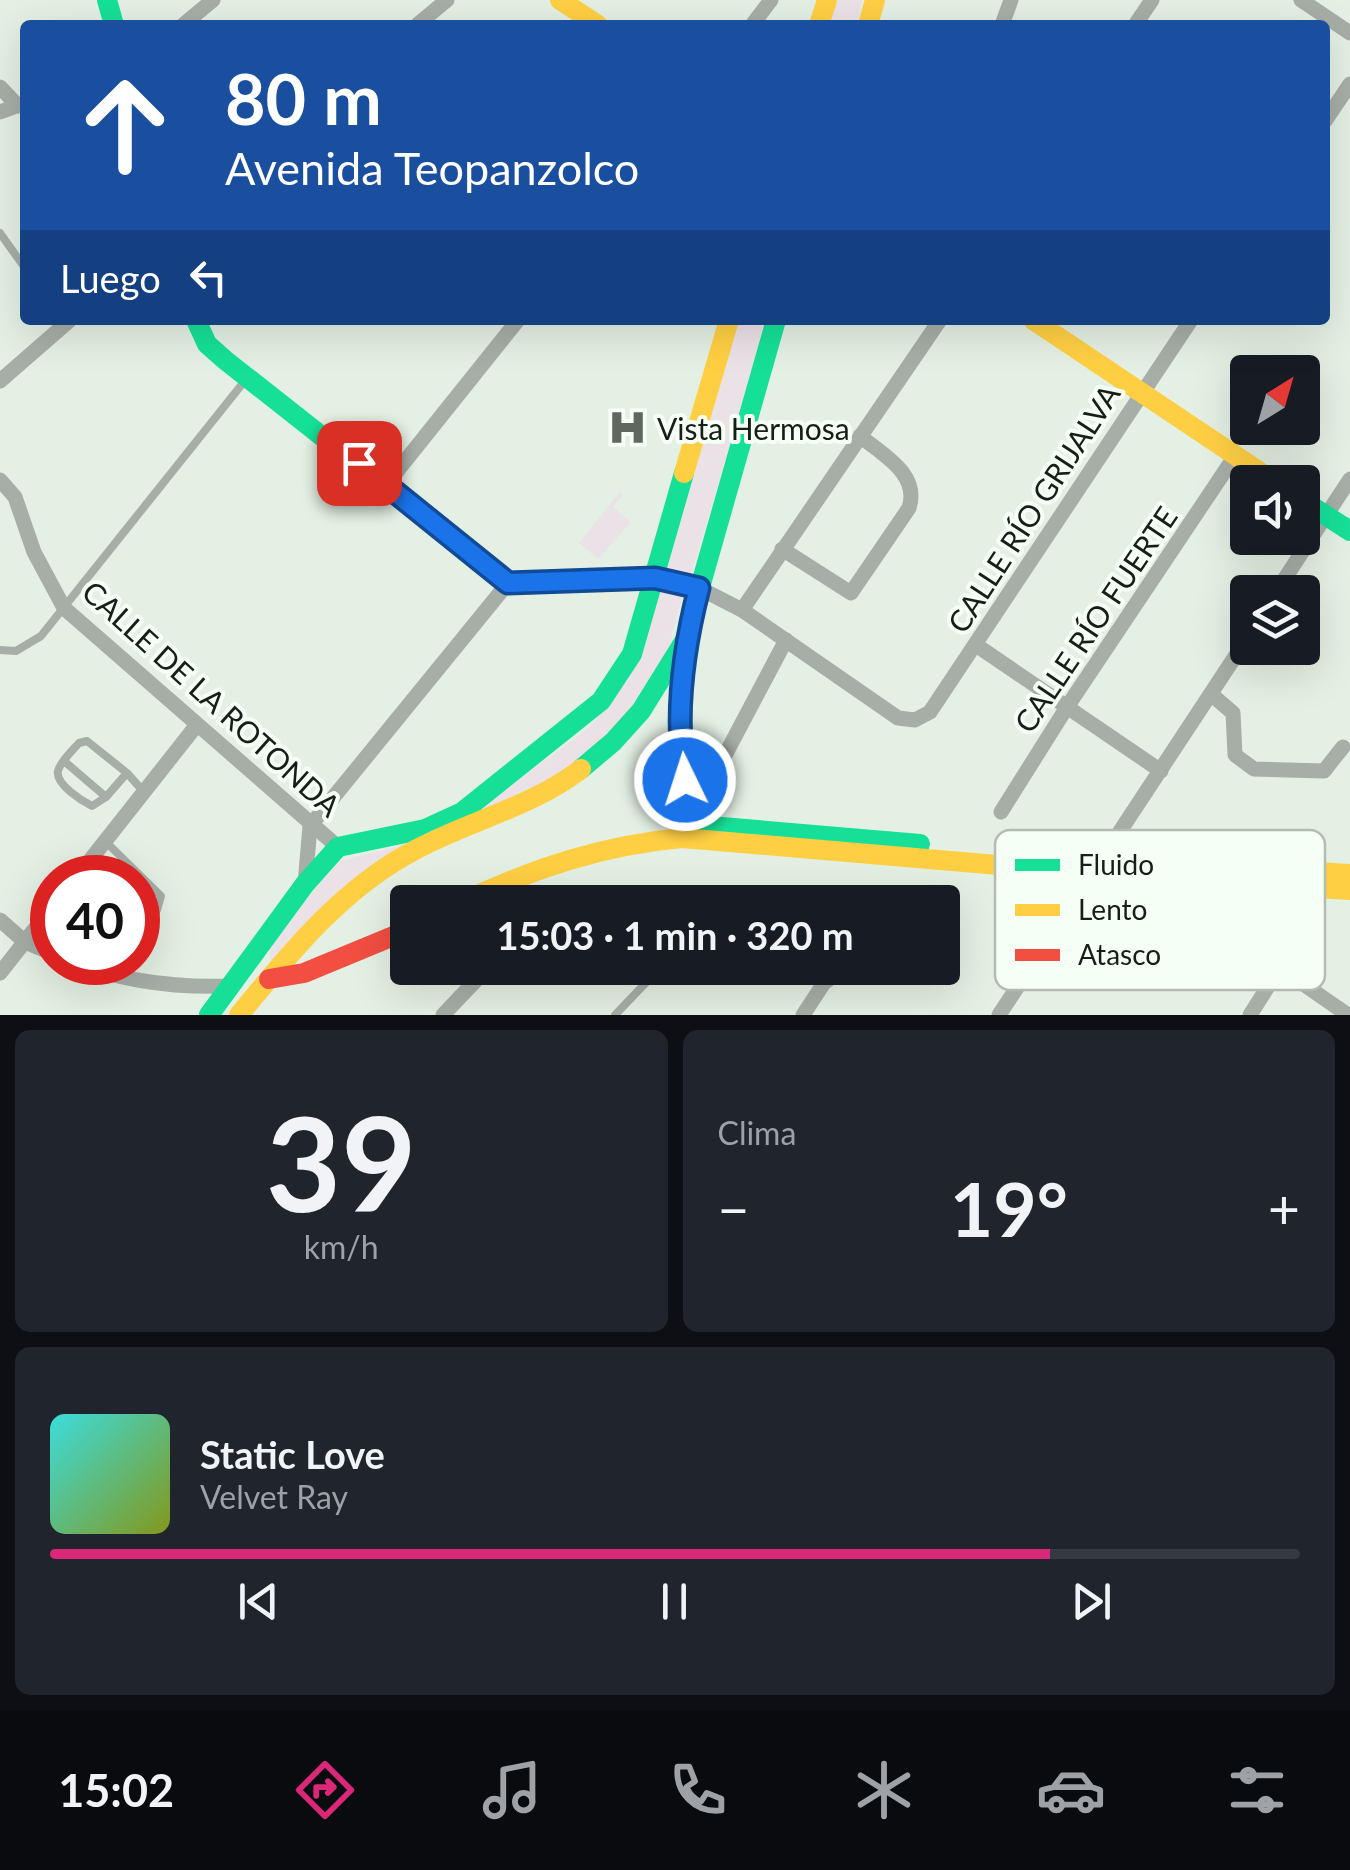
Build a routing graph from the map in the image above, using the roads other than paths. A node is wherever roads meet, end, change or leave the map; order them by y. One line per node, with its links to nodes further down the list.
1 (213, 0): 6 (street)
2 (447, 0): 7 (street)
3 (560, 0): 8 (street)
4 (771, 0): 9 (street)
5 (1302, 0): 10 (street)
6 (189, 20)
7 (423, 20)
8 (590, 20)
9 (756, 20)
10 (1350, 33)
11 (1350, 84): 14 (street)
12 (0, 87): 13 (street)
13 (20, 102)
14 (1330, 114)
15 (0, 233): 16 (lane)
16 (20, 261)
17 (64, 325): 26 (street)
18 (198, 325): 25 (street)
19 (514, 325): 33 (street)
20 (728, 325): 39 (street)
21 (775, 325): 41 (street)
22 (937, 325): 28 (street)
23 (1040, 325): 27 (street)
24 (1188, 325): 27 (street, CALLE RÍO GRIJALVA)
25 (248, 378): 33 (street); 42 (lane)
26 (0, 381)
27 (1141, 395): 29 (street); 46 (street, CALLE RÍO GRIJALVA)
28 (860, 436): 37 (street); 37 (street)
29 (1235, 456): 30 (street); 50 (street, CALLE RÍO FUERTE)
30 (1249, 465)
31 (1350, 479): 35 (street)
32 (0, 480): 42 (street, CALLE DE LA ROTONDA)
33 (386, 485): 40 (street)
34 (1320, 512): 35 (street)
35 (1326, 516): 36 (street); 38 (street)
36 (1350, 531)
37 (782, 550): 43 (street)
38 (1287, 575)
39 (655, 578): 40 (street); 41 (street); 63 (street)
40 (508, 583): 60 (street)
41 (699, 588): 43 (street); 44 (street)
42 (64, 608): 47 (lane); 51 (street, CALLE DE LA ROTONDA)
43 (742, 610): 45 (street)
44 (685, 640): 66 (street); 80 (street)
45 (786, 640): 46 (street, CALLE RÍO GRIJALVA); 56 (street)
46 (976, 645): 50 (street)
47 (0, 650)
48 (1230, 665): 49 (street)
49 (1211, 694): 52 (street); 54 (street)
50 (1067, 706): 54 (street); 59 (street, CALLE RÍO FUERTE)
51 (196, 726): 57 (street); 60 (street, CALLE DE LA ROTONDA)
52 (1343, 747)
53 (64, 762): 55 (lane); 58 (lane); 58 (lane)
54 (1161, 770): 61 (street)
55 (127, 772): 57 (lane); 58 (lane)
56 (714, 776)
57 (146, 788): 62 (street)
58 (106, 797)
59 (1001, 812)
60 (310, 826): 63 (street, CALLE DE LA ROTONDA); 70 (street)
61 (1121, 830)
62 (104, 841): 64 (street); 65 (lane)
63 (338, 848): 70 (street)
64 (93, 855)
65 (119, 855)
66 (995, 855)
67 (995, 858): 71 (street)
68 (1325, 872): 69 (street)
69 (1350, 874)
70 (305, 884): 85 (street)
71 (503, 885)
72 (1325, 888): 73 (street)
73 (1350, 890)
74 (0, 920): 77 (street)
75 (30, 936): 77 (street)
76 (390, 937): 80 (street)
77 (25, 942): 78 (street); 79 (street)
78 (30, 944)
79 (0, 973)
80 (269, 979): 85 (street); 90 (street)
81 (160, 984): 85 (street)
82 (472, 985): 91 (street)
83 (644, 985): 92 (lane)
84 (823, 985): 93 (street)
85 (233, 986): 89 (street)
86 (1015, 990): 94 (street)
87 (1266, 990): 95 (street)
88 (1311, 990): 96 (street)
89 (210, 1015)
90 (239, 1015)
91 (443, 1015)
92 (615, 1015)
93 (803, 1015)
94 (999, 1015)
95 (1250, 1015)
96 (1348, 1015)

